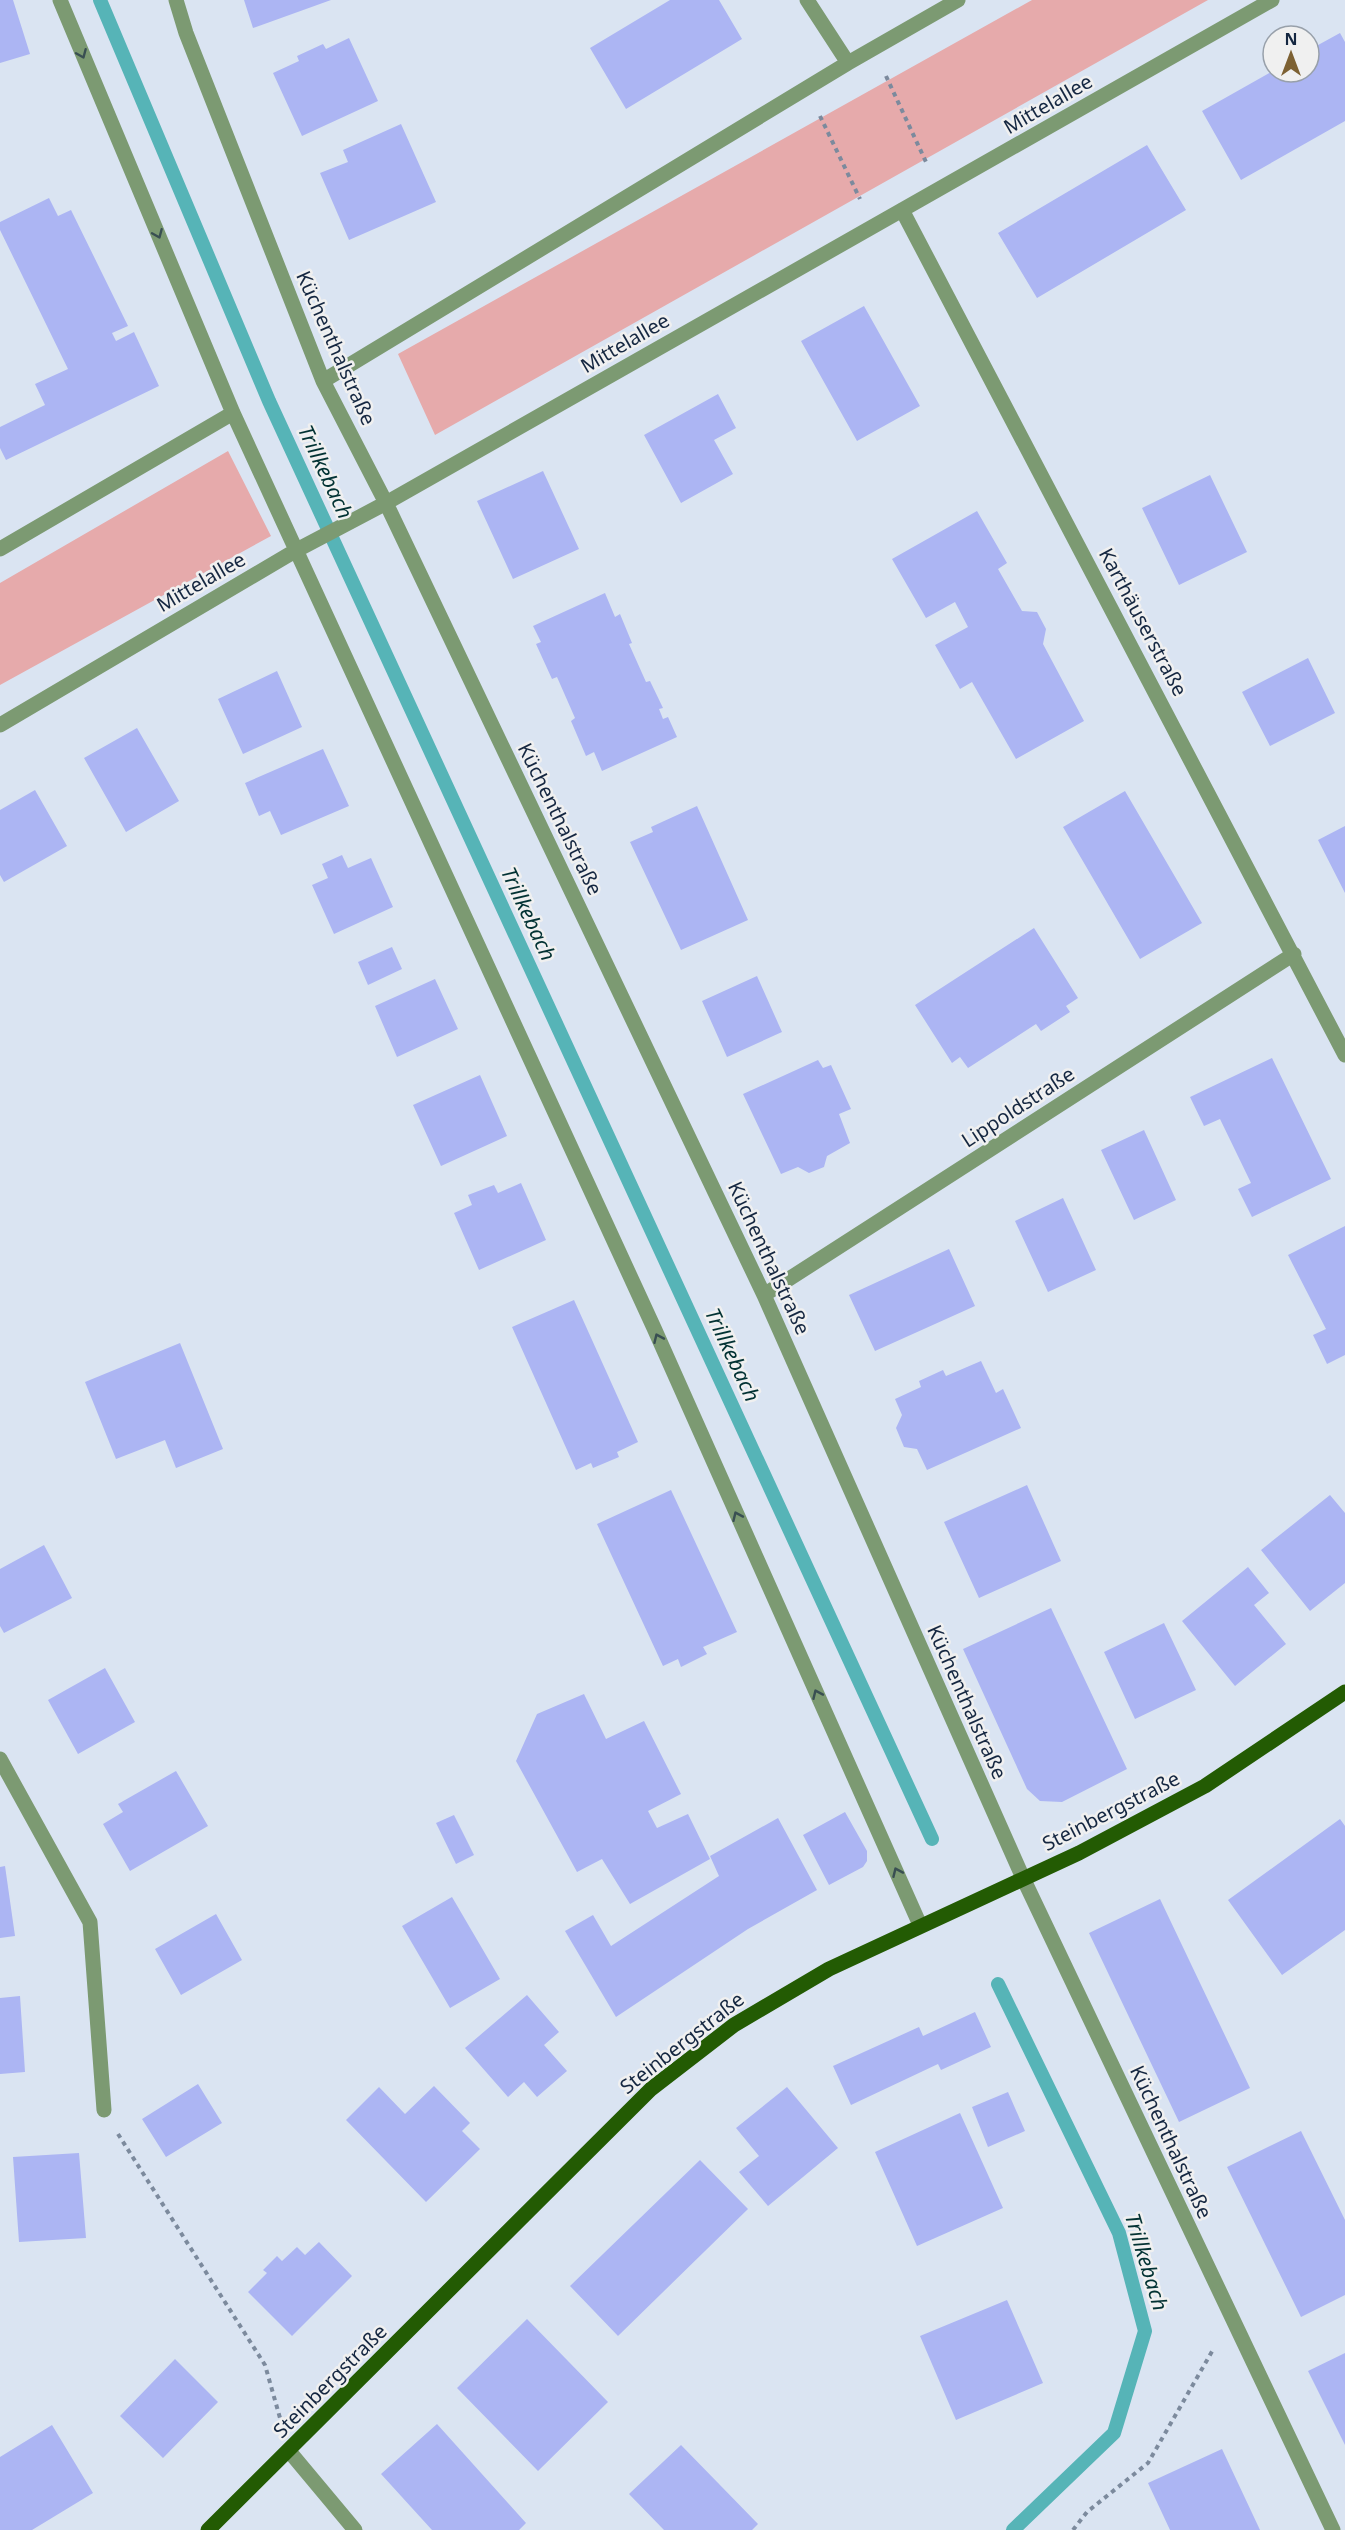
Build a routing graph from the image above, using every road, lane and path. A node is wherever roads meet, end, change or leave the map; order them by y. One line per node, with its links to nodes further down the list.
1 (60, 0): 13 (street, one-way to 13)
2 (176, 0): 12 (street, Küchenthalstraße)
3 (807, 0): 7 (street)
4 (958, 0): 6 (street)
5 (1272, 0): 9 (street, Mittelallee)
6 (873, 49): 7 (street); 9 (path)
7 (848, 63): 8 (street)
8 (806, 88): 11 (path); 12 (street)
9 (940, 189): 10 (street, Mittelallee)
10 (902, 210): 11 (street, Mittelallee); 18 (street, Karthäuserstraße)
11 (874, 226): 14 (street, Mittelallee)
12 (323, 381): 14 (street, Küchenthalstraße)
13 (233, 413): 15 (street); 16 (street)
14 (386, 503): 16 (street, Mittelallee); 20 (street, Küchenthalstraße)
15 (0, 549)
16 (295, 551): 17 (street, Mittelallee); 24 (street, one-way to 16)
17 (0, 725)
18 (1294, 954): 19 (street, Karthäuserstraße); 20 (street, Lippoldstraße)
19 (1345, 1055)
20 (764, 1295): 23 (street, Küchenthalstraße)
21 (1345, 1692): 23 (main road, Steinbergstraße)
22 (0, 1759): 25 (street)
23 (1023, 1878): 24 (main road, Steinbergstraße); 26 (street, Küchenthalstraße)
24 (920, 1925): 27 (main road, Steinbergstraße)
25 (104, 2110): 27 (path)
26 (1231, 2317): 30 (path); 31 (street, Küchenthalstraße)
27 (289, 2451): 28 (main road, Steinbergstraße); 29 (street)
28 (208, 2530)
29 (355, 2530)
30 (1073, 2530)
31 (1333, 2530)

